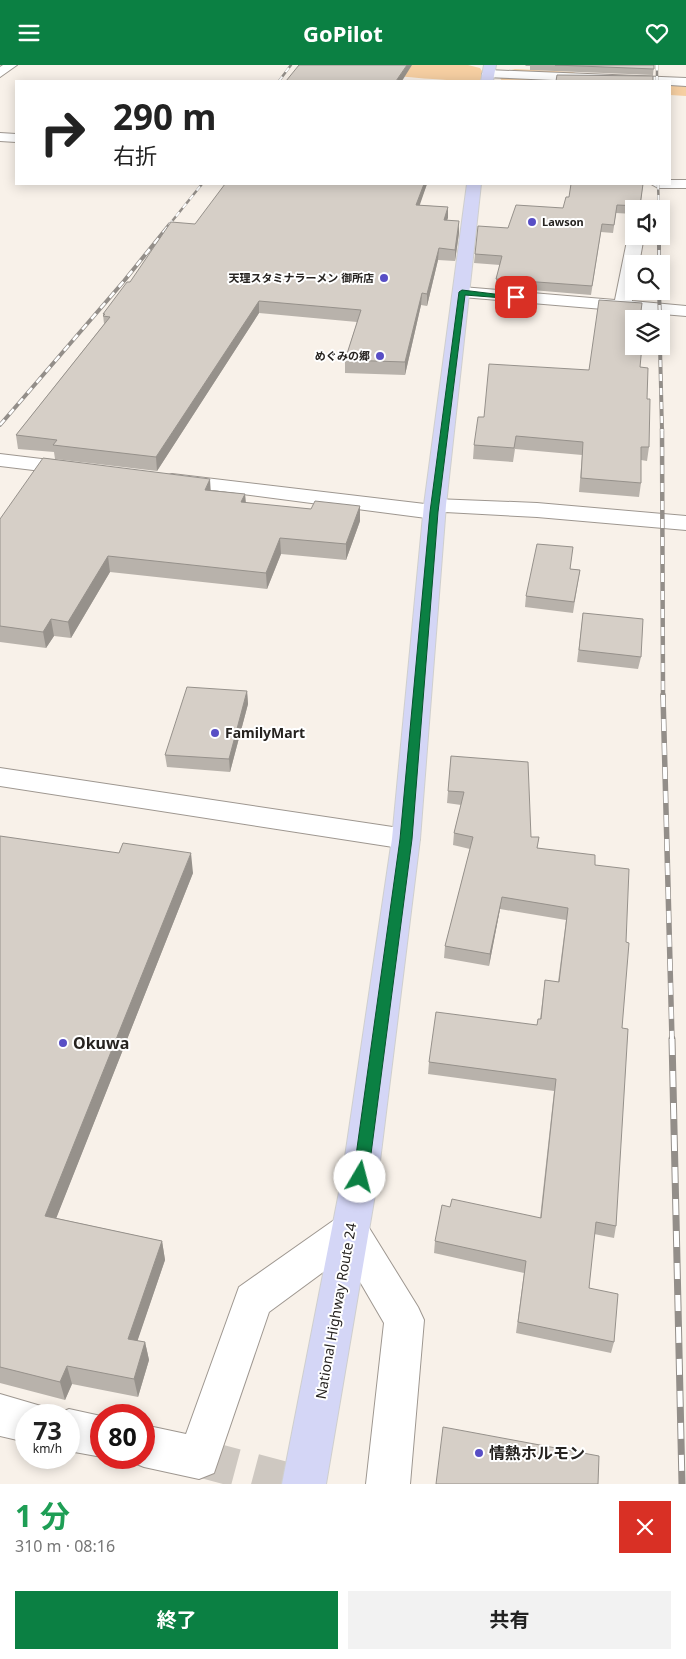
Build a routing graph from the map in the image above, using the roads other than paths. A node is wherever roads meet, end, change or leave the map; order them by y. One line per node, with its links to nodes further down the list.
1 (12, 65): 3 (street)
2 (607, 65): 5 (street)
3 (0, 73)
4 (488, 73): 5 (street)
5 (604, 79): 6 (street)
6 (631, 80)
7 (671, 81): 8 (street)
8 (686, 82)
9 (0, 137): 10 (street)
10 (15, 138)
11 (671, 184): 12 (street)
12 (686, 184)
13 (474, 185): 15 (highway, National Highway Route 24)
14 (634, 245): 16 (street)
15 (462, 292): 16 (street); 21 (highway, National Highway Route 24)
16 (622, 307): 17 (street)
17 (686, 311)
18 (0, 460): 19 (street)
19 (99, 471)
20 (148, 477): 21 (street)
21 (434, 509): 22 (street); 24 (highway, National Highway Route 24)
22 (686, 523)
23 (0, 777): 24 (street)
24 (406, 839): 25 (highway, National Highway Route 24)
25 (350, 1230): 28 (street); 29 (highway, National Highway Route 24); 30 (street)
26 (0, 1415): 27 (street)
27 (15, 1418)
28 (155, 1448)
29 (304, 1484)
30 (388, 1484)

